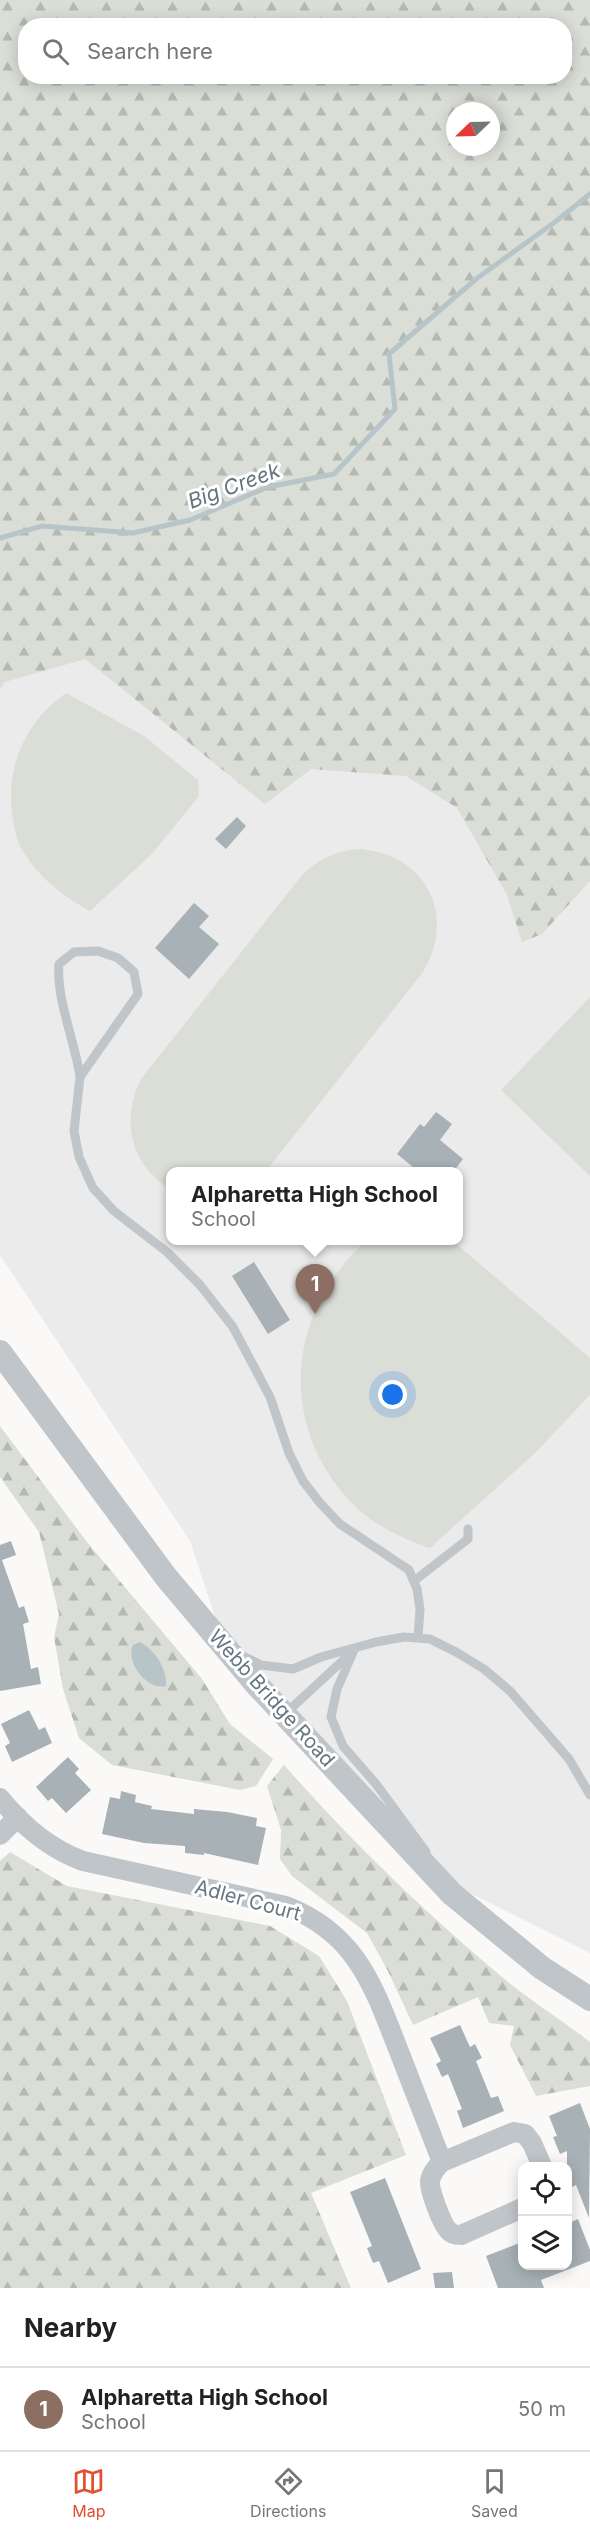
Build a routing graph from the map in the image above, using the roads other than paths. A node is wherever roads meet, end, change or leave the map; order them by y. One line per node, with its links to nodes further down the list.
1 (80, 1077): 1 (lane); 4 (lane)
2 (0, 1352): 6 (street, Webb Bridge Road)
3 (468, 1529): 4 (lane)
4 (414, 1581): 5 (lane)
5 (418, 1638): 7 (lane); 9 (lane)
6 (225, 1647): 7 (lane); 8 (street, Webb Bridge Road)
7 (354, 1650): 8 (lane); 13 (lane)
8 (284, 1714): 13 (street, Webb Bridge Road)
9 (590, 1795)
10 (0, 1798): 11 (street, Adler Court)
11 (18, 1817): 12 (street); 15 (street, Adler Court)
12 (0, 1835)
13 (452, 1894): 14 (street, Webb Bridge Road)
14 (590, 1999)
15 (442, 2162): 16 (street); 17 (street)
16 (540, 2162)
17 (518, 2210)

